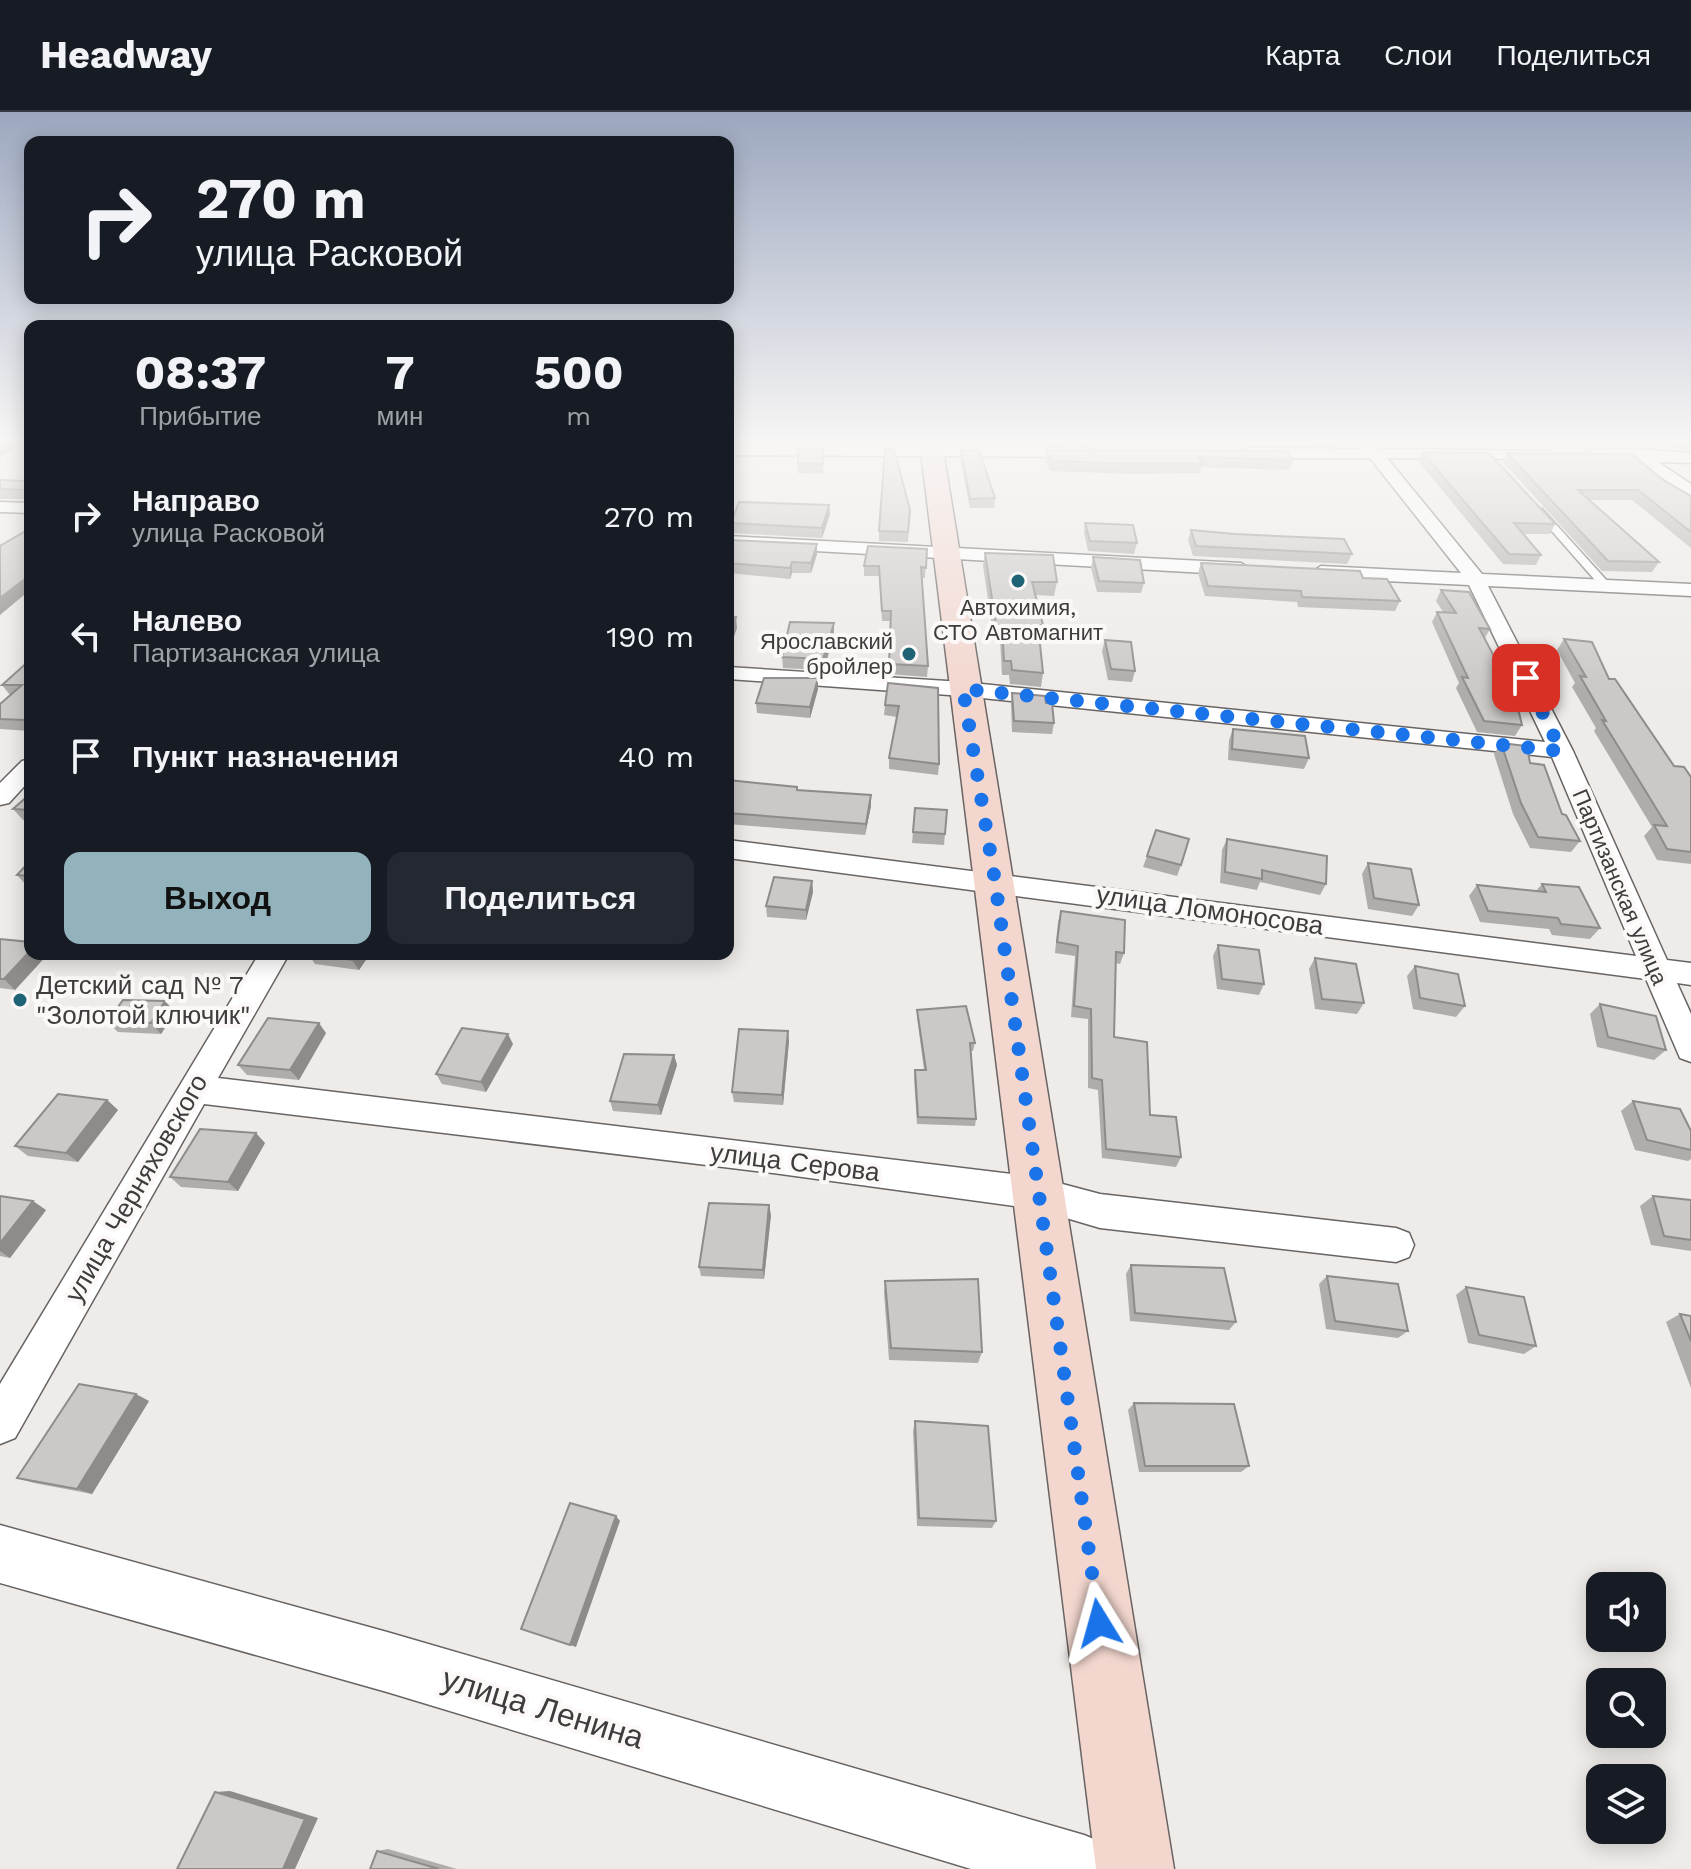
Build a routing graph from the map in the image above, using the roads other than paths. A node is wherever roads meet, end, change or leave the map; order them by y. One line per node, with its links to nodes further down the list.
1 (941, 526): 5 (main road)
2 (1433, 526): 8 (street, Партизанская улица)
3 (1552, 526): 9 (lane)
4 (734, 541): 5 (street)
5 (944, 552): 6 (street); 12 (main road)
6 (1257, 569)
7 (1303, 571): 8 (street)
8 (1475, 578): 9 (street); 13 (street, Партизанская улица)
9 (1605, 585): 10 (street)
10 (1691, 590)
11 (734, 673): 12 (street)
12 (963, 689): 13 (street); 17 (main road)
13 (1561, 751): 19 (street, Партизанская улица)
14 (24, 772): 15 (street)
15 (0, 797)
16 (734, 850): 17 (street, улица Ломоносова)
17 (995, 881): 19 (street, улица Ломоносова); 23 (main road)
18 (270, 960): 22 (street, улица Черняховского)
19 (1656, 970): 20 (street, улица Ломоносова); 21 (street, Партизанская улица)
20 (1691, 974)
21 (1691, 1049)
22 (193, 1089): 23 (street, улица Серова); 25 (street, улица Черняховского)
23 (1036, 1193): 24 (street, улица Серова); 28 (main road)
24 (1396, 1245)
25 (0, 1423)
26 (0, 1554): 27 (street, улица Ленина)
27 (1084, 1869)
28 (1135, 1869)

